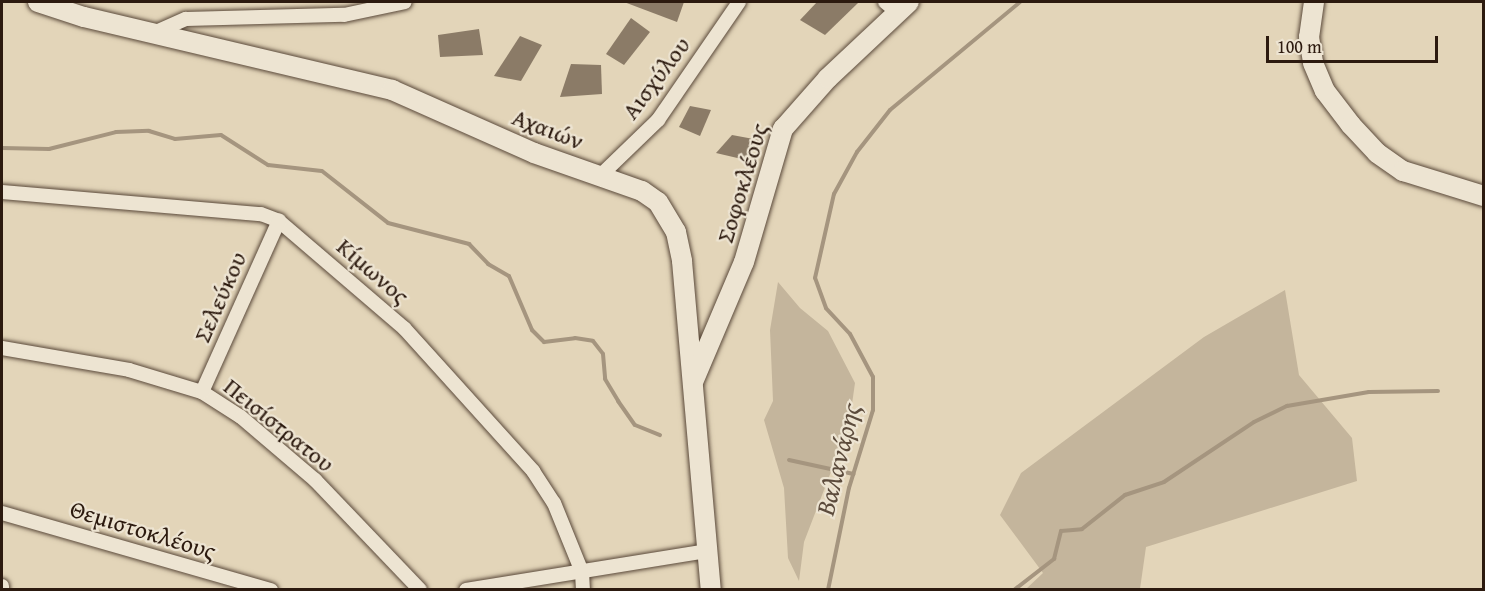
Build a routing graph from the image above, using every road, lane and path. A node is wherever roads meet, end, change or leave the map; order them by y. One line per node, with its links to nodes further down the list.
1 (38, 2): 6 (main road, Αχαιών)
2 (405, 2): 6 (street)
3 (739, 2): 7 (street, Αισχύλου)
4 (1314, 2): 9 (main road)
5 (897, 5): 12 (main road, Σοφοκλέους)
6 (154, 33): 7 (main road, Αχαιών)
7 (600, 176): 12 (main road, Αχαιών)
8 (2, 192): 10 (street, Κίμωνος)
9 (1484, 196)
10 (279, 221): 13 (street, Σελεύκου); 16 (street, Κίμωνος)
11 (2, 348): 13 (street, Πεισίστρατου)
12 (692, 385): 15 (main road, Αχαιών)
13 (202, 392): 18 (street, Πεισίστρατου)
14 (2, 513): 17 (street, Θεμιστοκλέους)
15 (708, 551): 16 (street); 21 (main road, Αχαιών)
16 (582, 572): 19 (street); 20 (street, Κίμωνος)
17 (271, 590)
18 (420, 590)
19 (466, 590)
20 (583, 590)
21 (711, 590)

